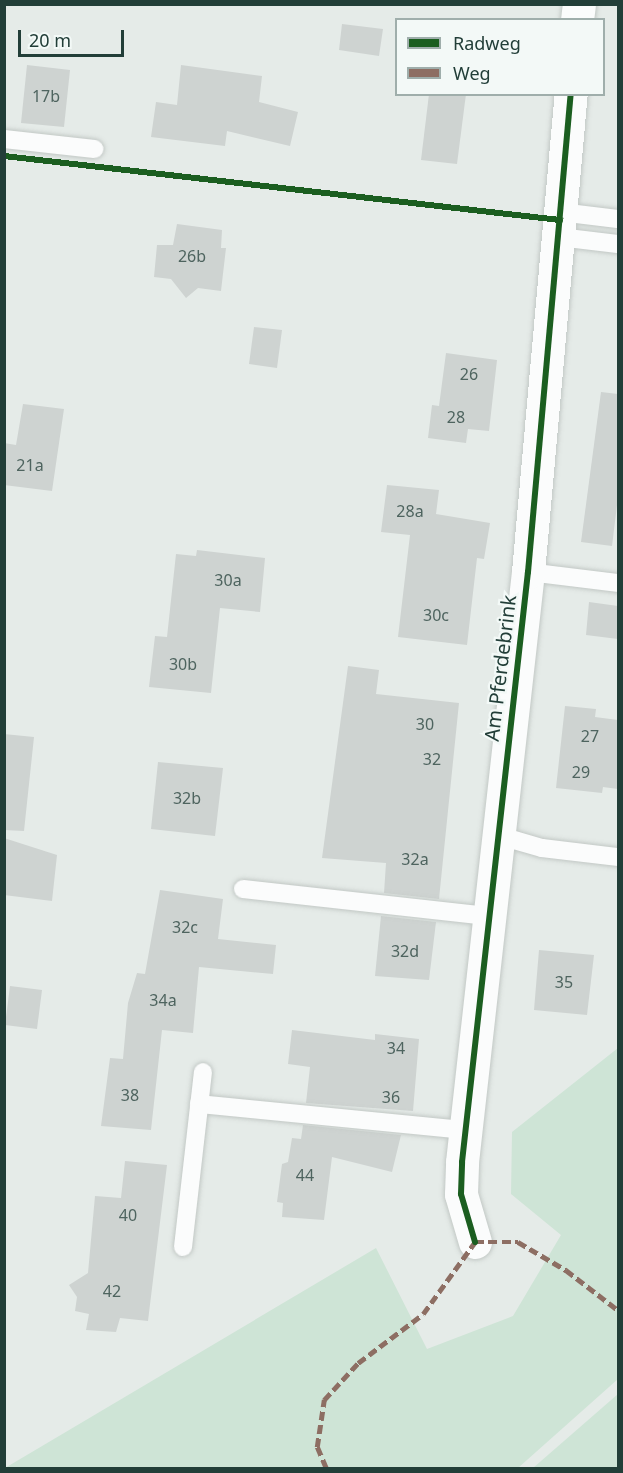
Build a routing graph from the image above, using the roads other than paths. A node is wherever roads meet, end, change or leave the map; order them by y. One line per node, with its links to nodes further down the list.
1 (571, 96): 5 (street, Am Pferdebrink)
2 (4, 139): 3 (lane)
3 (94, 149)
4 (618, 219): 5 (lane)
5 (560, 225): 6 (lane); 7 (street, Am Pferdebrink)
6 (618, 244)
7 (528, 572): 8 (lane); 9 (street, Am Pferdebrink)
8 (618, 583)
9 (497, 835): 10 (lane); 12 (street, Am Pferdebrink)
10 (618, 857)
11 (243, 889): 12 (lane)
12 (488, 916): 15 (street, Am Pferdebrink)
13 (203, 1072): 14 (lane)
14 (199, 1104): 15 (lane); 17 (lane)
15 (464, 1130): 16 (street, Am Pferdebrink)
16 (475, 1242)
17 (183, 1247)

